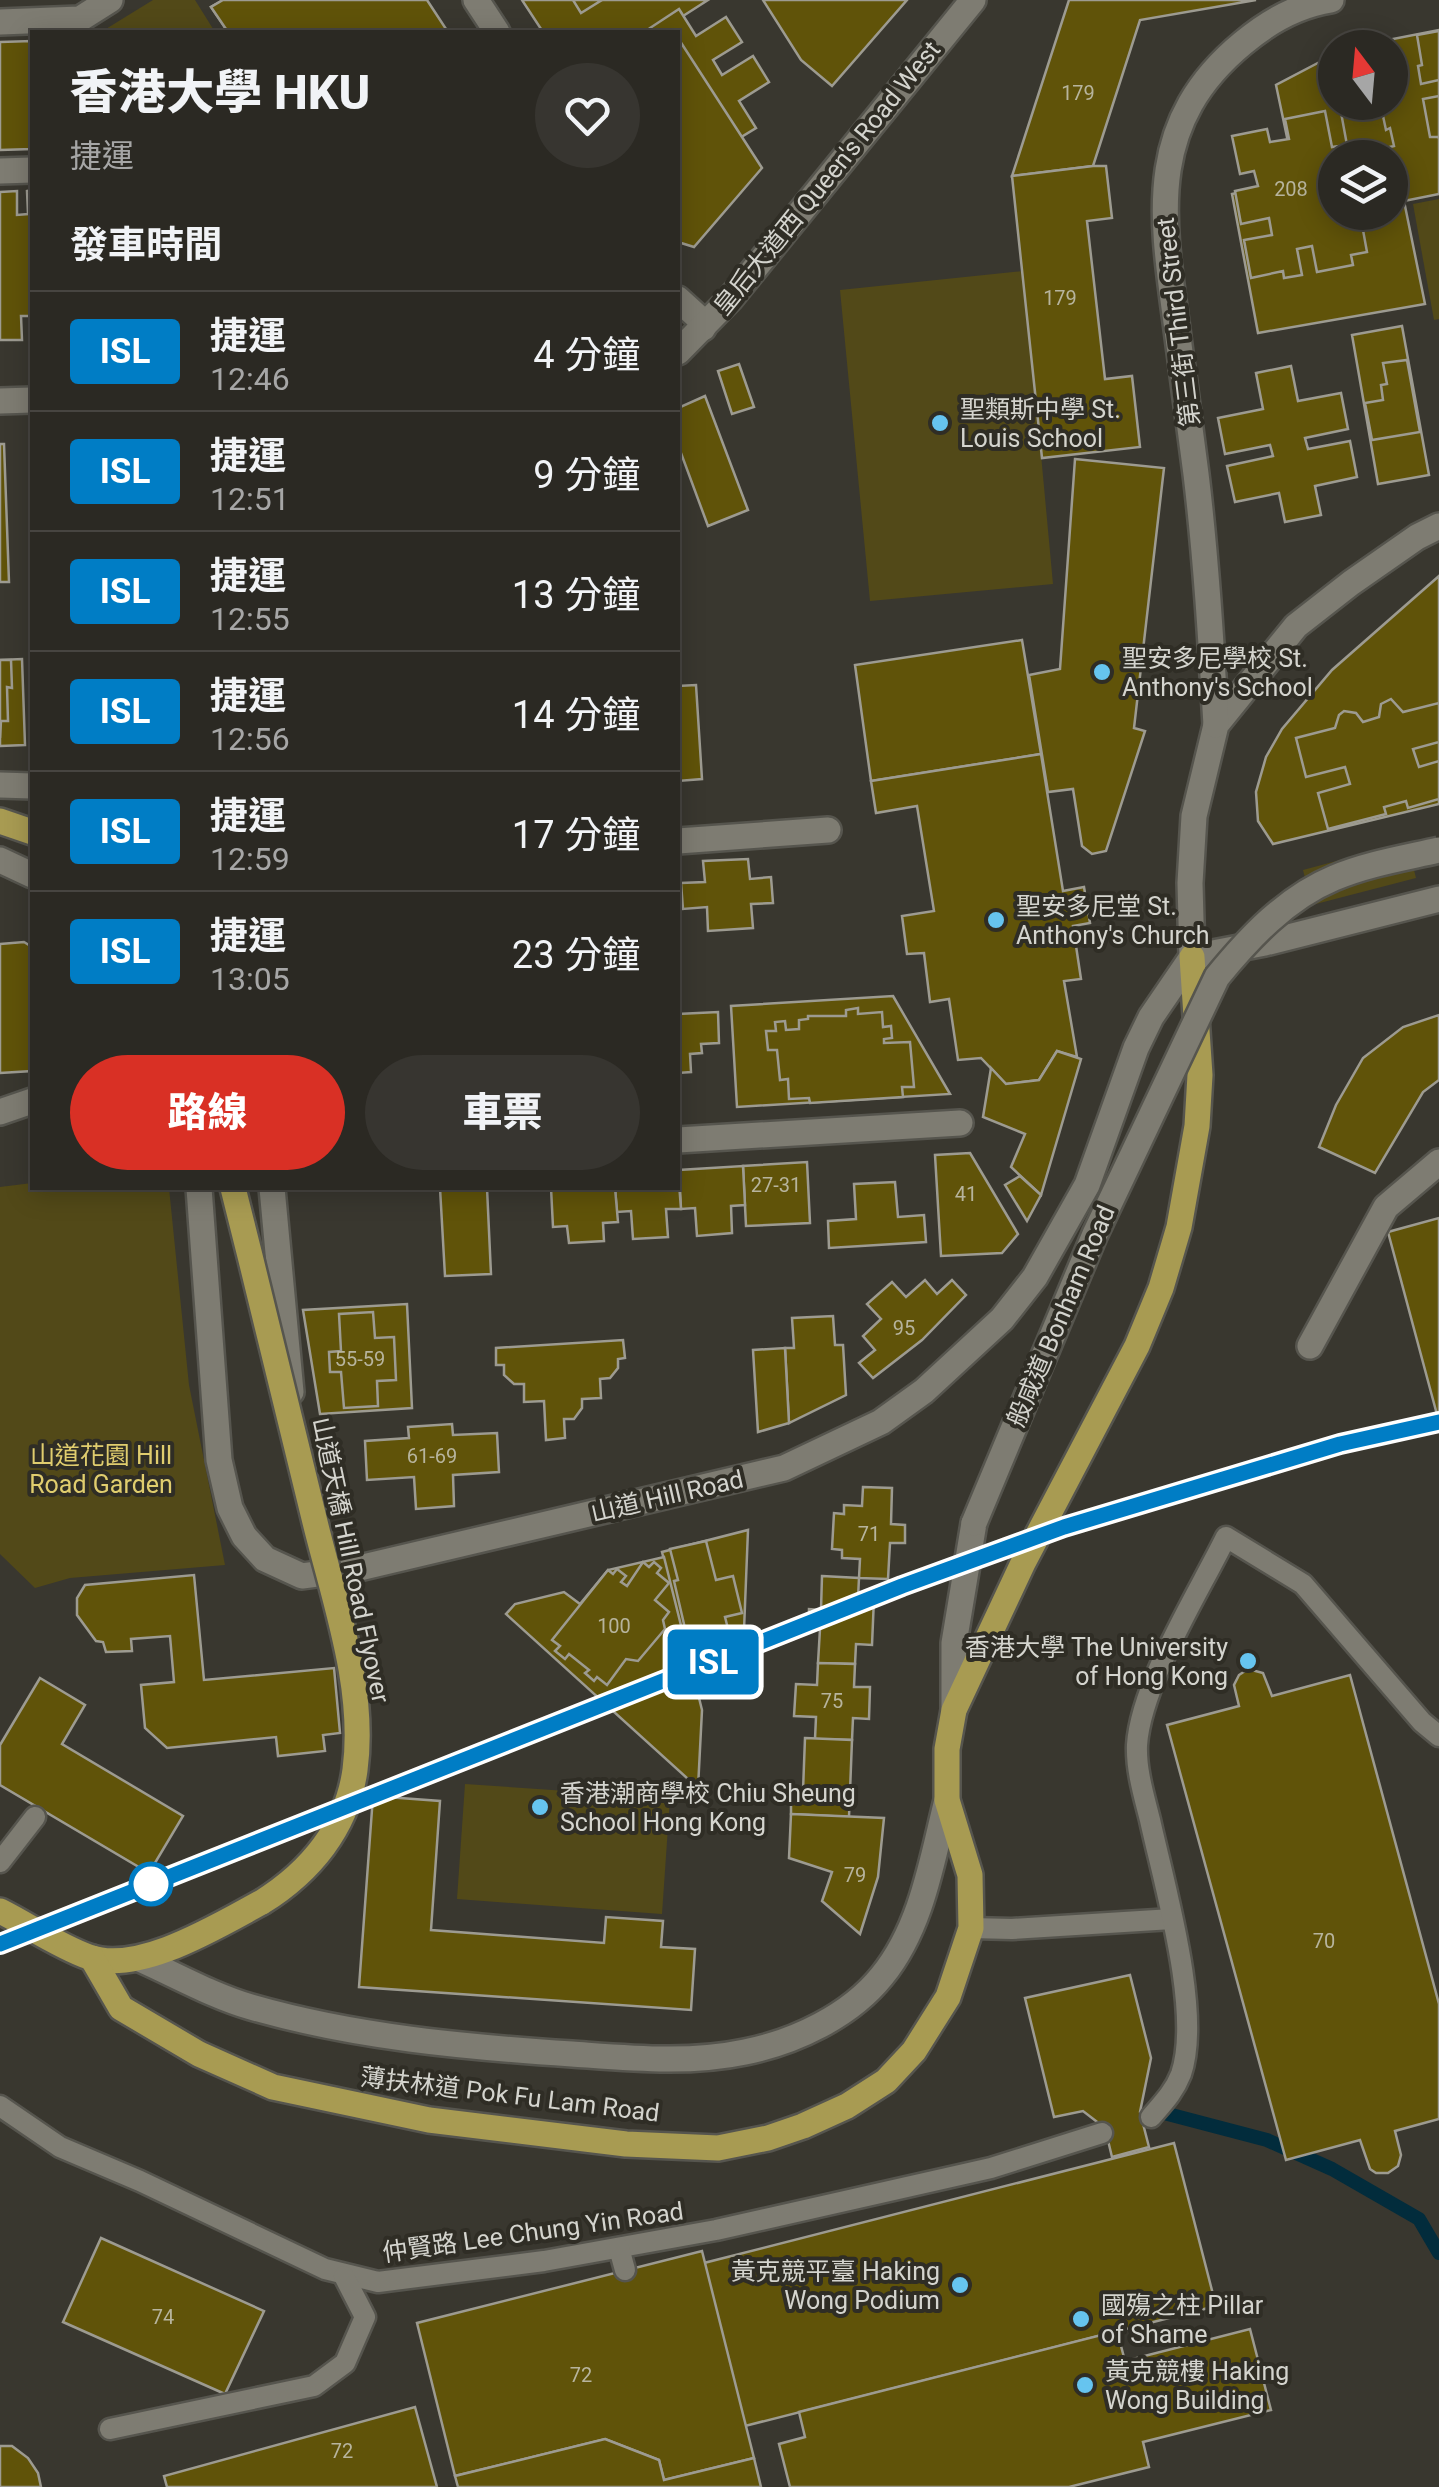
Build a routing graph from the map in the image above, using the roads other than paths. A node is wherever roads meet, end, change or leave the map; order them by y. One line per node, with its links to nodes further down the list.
1 (110, 0): 5 (main road)
2 (476, 0): 6 (main road)
3 (973, 0): 10 (main road, 皇后大道西 Queen's Road West)
4 (1331, 0): 15 (main road, 第三街 Third Street)
5 (0, 22)
6 (496, 30)
7 (30, 170): 8 (main road)
8 (0, 171)
9 (680, 301): 10 (main road)
10 (703, 328): 11 (main road, 皇后大道西 Queen's Road West)
11 (680, 350)
12 (30, 400): 13 (main road)
13 (0, 401)
14 (1439, 526): 15 (main road, 薄扶林道 Pok Fu Lam Road)
15 (1216, 724): 26 (main road, 薄扶林道 Pok Fu Lam Road)
16 (0, 785): 17 (main road)
17 (30, 786)
18 (0, 820): 20 (main road)
19 (828, 830): 21 (main road)
20 (30, 831)
21 (680, 841)
22 (1439, 850): 37 (main road, 般咸道 Bonham Road, bridge)
23 (0, 860): 24 (main road)
24 (30, 874)
25 (1439, 899): 26 (main road)
26 (1192, 956): 32 (main road, 山道 Hill Road); 37 (main road, 薄扶林道 Pok Fu Lam Road)
27 (30, 1102): 28 (main road)
28 (0, 1112)
29 (960, 1124): 30 (main road)
30 (680, 1140)
31 (1439, 1162): 35 (main road)
32 (199, 1190)
33 (233, 1190): 46 (main road, 山道天橋 Hill Road Flyover, bridge)
34 (272, 1190): 36 (main road)
35 (1310, 1346)
36 (292, 1395)
37 (954, 1710): 39 (main road, 薄扶林道 Pok Fu Lam Road)
38 (1439, 1736): 43 (lane)
39 (947, 1800): 44 (main road, 薄扶林道 Pok Fu Lam Road); 46 (main road, 薄扶林道 Pok Fu Lam Road)
40 (34, 1817): 41 (lane)
41 (0, 1862)
42 (0, 1911): 45 (main road, 薄扶林道 Pok Fu Lam Road)
43 (1172, 1920): 44 (lane); 48 (lane)
44 (971, 1928): 45 (main road, 薄扶林道 Pok Fu Lam Road)
45 (92, 1958): 46 (main road, 薄扶林道 Pok Fu Lam Road)
46 (140, 1959)
47 (0, 2106): 52 (lane, 仲賢路 Lee Chung Yin Road)
48 (1151, 2117)
49 (1102, 2133): 50 (lane, 仲賢路 Lee Chung Yin Road)
50 (619, 2248): 51 (lane); 52 (lane, 仲賢路 Lee Chung Yin Road)
51 (625, 2270)
52 (344, 2276): 53 (lane)
53 (110, 2429)

